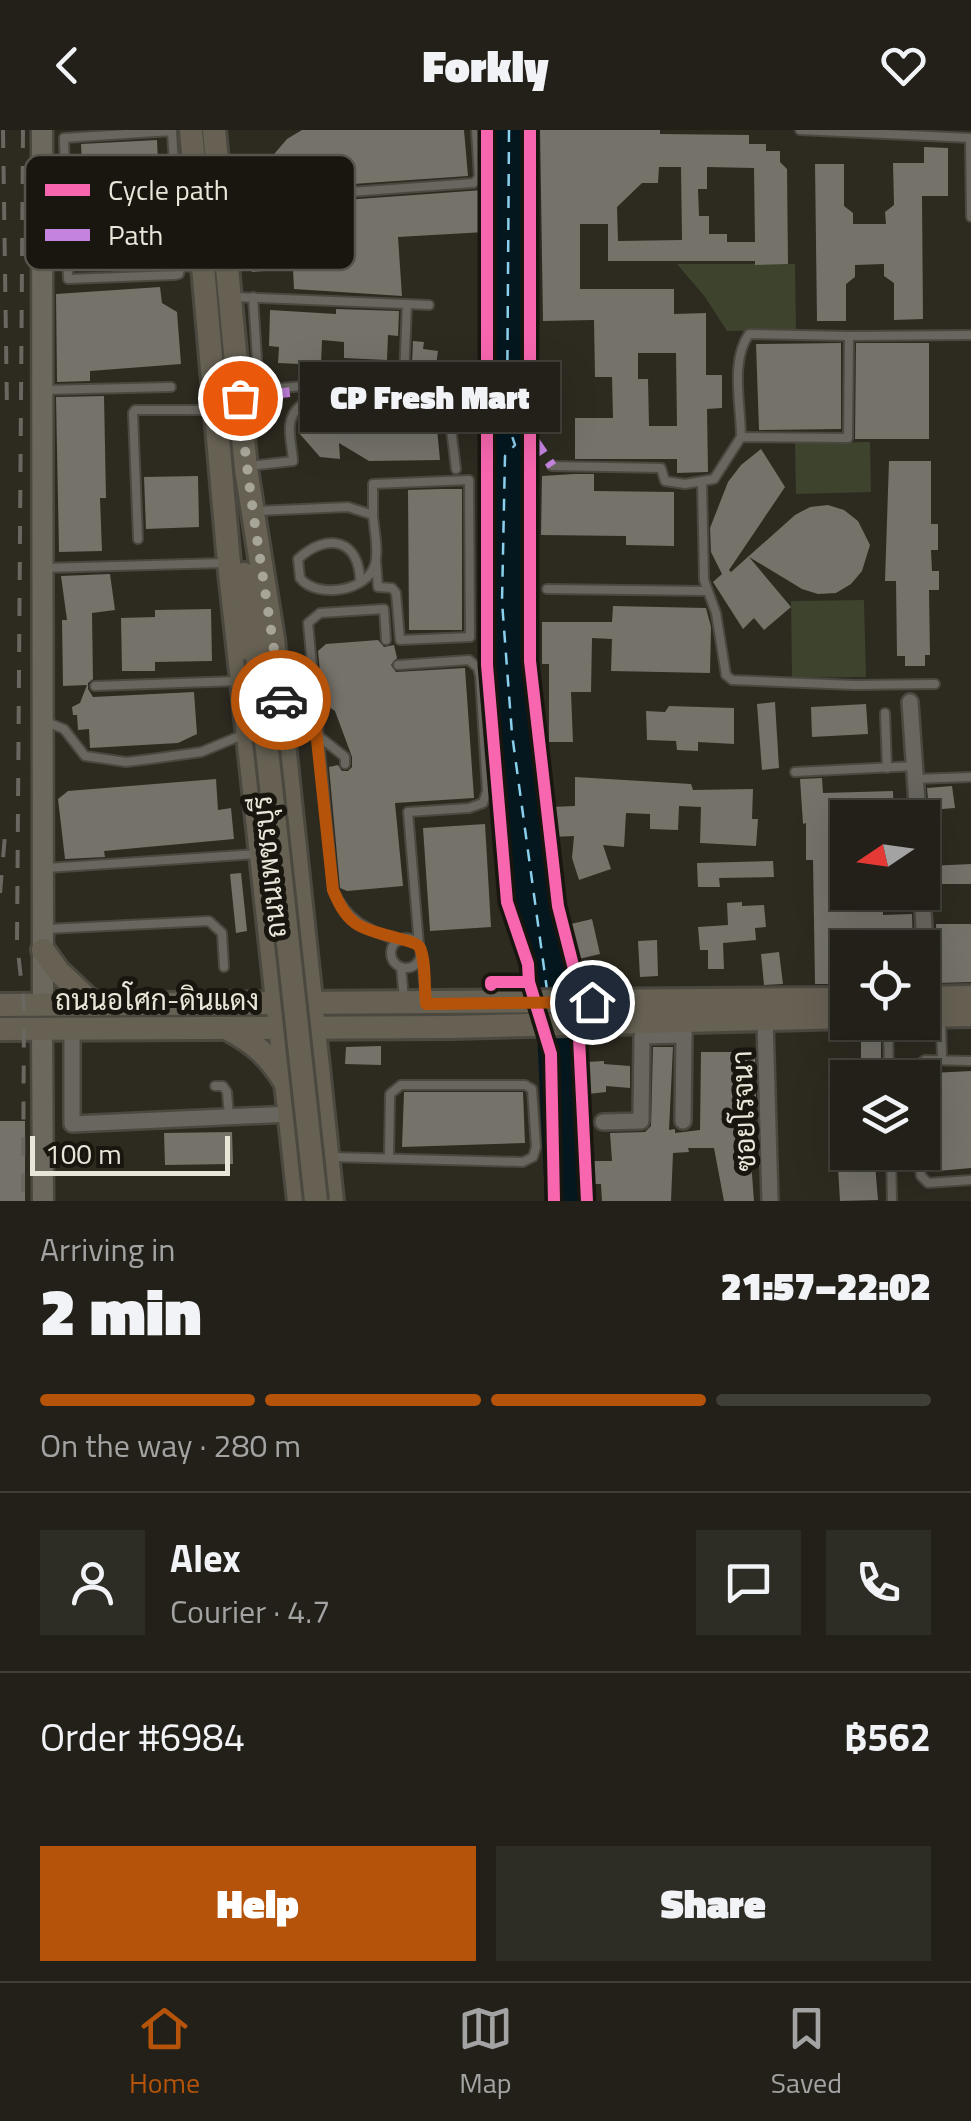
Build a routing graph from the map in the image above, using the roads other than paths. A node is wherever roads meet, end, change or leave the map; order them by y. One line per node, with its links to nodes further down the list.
1 (172, 130): 2 (lane); 7 (lane); 10 (lane)
2 (191, 130)
3 (214, 130): 11 (main road, ถนนเพชรบุรี)
4 (476, 130): 12 (lane)
5 (800, 130): 8 (lane)
6 (42, 134): 7 (lane)
7 (68, 136): 9 (lane)
8 (970, 138): 13 (lane)
9 (63, 155)
10 (175, 155)
11 (216, 155)
12 (355, 192)
13 (971, 217)
14 (42, 270): 20 (street)
15 (68, 270): 19 (lane)
16 (185, 270): 19 (lane)
17 (192, 270): 28 (main road, ถนนเพชรบุรี)
18 (235, 270): 21 (main road, ถนนเพชรบุรี)
19 (68, 279): 20 (lane)
20 (42, 280): 27 (street)
21 (242, 297): 22 (lane); 22 (lane); 31 (main road, ถนนเพชรบุรี)
22 (407, 304): 23 (lane)
23 (430, 305)
24 (971, 334): 25 (lane)
25 (849, 336): 29 (lane); 29 (lane)
26 (170, 387): 27 (lane)
27 (43, 390): 39 (street)
28 (215, 410): 36 (lane); 37 (main road, ถนนเพชรบุรี)
29 (740, 438): 33 (lane)
30 (552, 466): 33 (lane)
31 (245, 468): 32 (lane); 34 (main road, ถนนเพชรบุรี); 37 (main road, ถนนเพชรบุรี)
32 (456, 469)
33 (702, 482): 42 (lane)
34 (252, 512): 35 (lane); 51 (main road, ถนนเพชรบุรี)
35 (373, 515): 38 (lane); 38 (lane)
36 (138, 539)
37 (235, 560): 39 (lane); 45 (main road, ถนนเพชรบุรี); 111 (main road, ถนนเพชรบุรี, bridge)
38 (376, 561): 40 (lane)
39 (43, 568): 52 (street)
40 (360, 582): 40 (lane)
41 (547, 589): 42 (lane)
42 (708, 591): 46 (lane)
43 (386, 640): 49 (lane)
44 (398, 665): 66 (lane)
45 (241, 681): 47 (lane); 53 (main road, ถนนเพชรบุรี)
46 (936, 684)
47 (94, 686)
48 (910, 702): 58 (street)
49 (314, 712): 51 (lane); 54 (lane)
50 (885, 713): 56 (lane)
51 (282, 714): 61 (main road, ถนนเพชรบุรี)
52 (44, 721): 53 (lane); 63 (street)
53 (248, 733): 62 (main road, ถนนเพชรบุรี)
54 (316, 734): 55 (lane); 65 (lane)
55 (346, 764)
56 (887, 768): 57 (lane); 58 (lane)
57 (795, 772)
58 (915, 772): 59 (lane); 60 (street)
59 (971, 777)
60 (917, 800)
61 (296, 855): 62 (main road); 67 (main road, ถนนเพชรบุรี)
62 (262, 856): 63 (lane); 68 (main road, ถนนเพชรบุรี)
63 (43, 868): 64 (street)
64 (43, 940): 69 (lane); 76 (street); 77 (main road)
65 (398, 941): 66 (lane); 70 (lane)
66 (420, 950): 70 (lane); 74 (lane)
67 (307, 957): 73 (main road, ถนนเพชรบุรี); 83 (main road)
68 (274, 961): 78 (main road); 79 (main road, ถนนเพชรบุรี)
69 (224, 967)
70 (401, 967): 74 (lane)
71 (971, 997): 75 (main road)
72 (830, 1001): 86 (main road)
73 (312, 1004): 79 (main road, ถนนอโศก-ดินแดง); 83 (main road, ถนนอโศก-ดินแดง); 89 (main road, ถนนเพชรบุรี)
74 (415, 1004): 83 (main road); 86 (main road)
75 (940, 1004)
76 (43, 1005): 77 (main road, ถนนอโศก-ดินแดง); 80 (main road, ถนนอโศก-ดินแดง)
77 (94, 1005): 78 (main road, ถนนอโศก-ดินแดง)
78 (205, 1005): 79 (main road, ถนนอโศก-ดินแดง)
79 (279, 1005): 92 (main road, ถนนเพชรบุรี)
80 (0, 1006)
81 (940, 1009): 82 (main road)
82 (971, 1014)
83 (359, 1016): 86 (main road); 89 (main road, ถนนอโศก-ดินแดง); 96 (main road)
84 (830, 1017): 85 (main road)
85 (764, 1019): 86 (main road); 113 (street, ซอยโรจนา)
86 (674, 1020): 101 (street); 102 (street)
87 (72, 1028): 88 (main road, ถนนอโศก-ดินแดง); 91 (main road, ถนนอโศก-ดินแดง); 100 (street)
88 (226, 1028): 92 (main road, ถนนอโศก-ดินแดง); 97 (main road)
89 (314, 1028): 92 (main road, ถนนอโศก-ดินแดง); 96 (main road, ถนนเพชรบุรี)
90 (0, 1029): 91 (main road, ถนนอโศก-ดินแดง)
91 (42, 1029): 109 (street)
92 (281, 1029): 97 (main road, ถนนเพชรบุรี)
93 (937, 1040): 94 (lane)
94 (942, 1060): 95 (lane)
95 (971, 1061)
96 (318, 1084): 104 (main road, ถนนเพชรบุรี)
97 (287, 1085): 99 (main road, ถนนเพชรบุรี)
98 (215, 1086): 100 (lane)
99 (290, 1114): 100 (street); 107 (main road, ถนนเพชรบุรี)
100 (229, 1117)
101 (684, 1121)
102 (604, 1122)
103 (389, 1156): 103 (lane); 104 (lane)
104 (327, 1164): 107 (main road); 112 (main road, ถนนเพชรบุรี)
105 (891, 1170): 114 (lane)
106 (920, 1170): 108 (lane)
107 (296, 1171): 110 (main road, ถนนเพชรบุรี)
108 (971, 1180)
109 (43, 1201)
110 (299, 1201)
111 (316, 1201)
112 (332, 1201)
113 (770, 1201)
114 (892, 1201)

